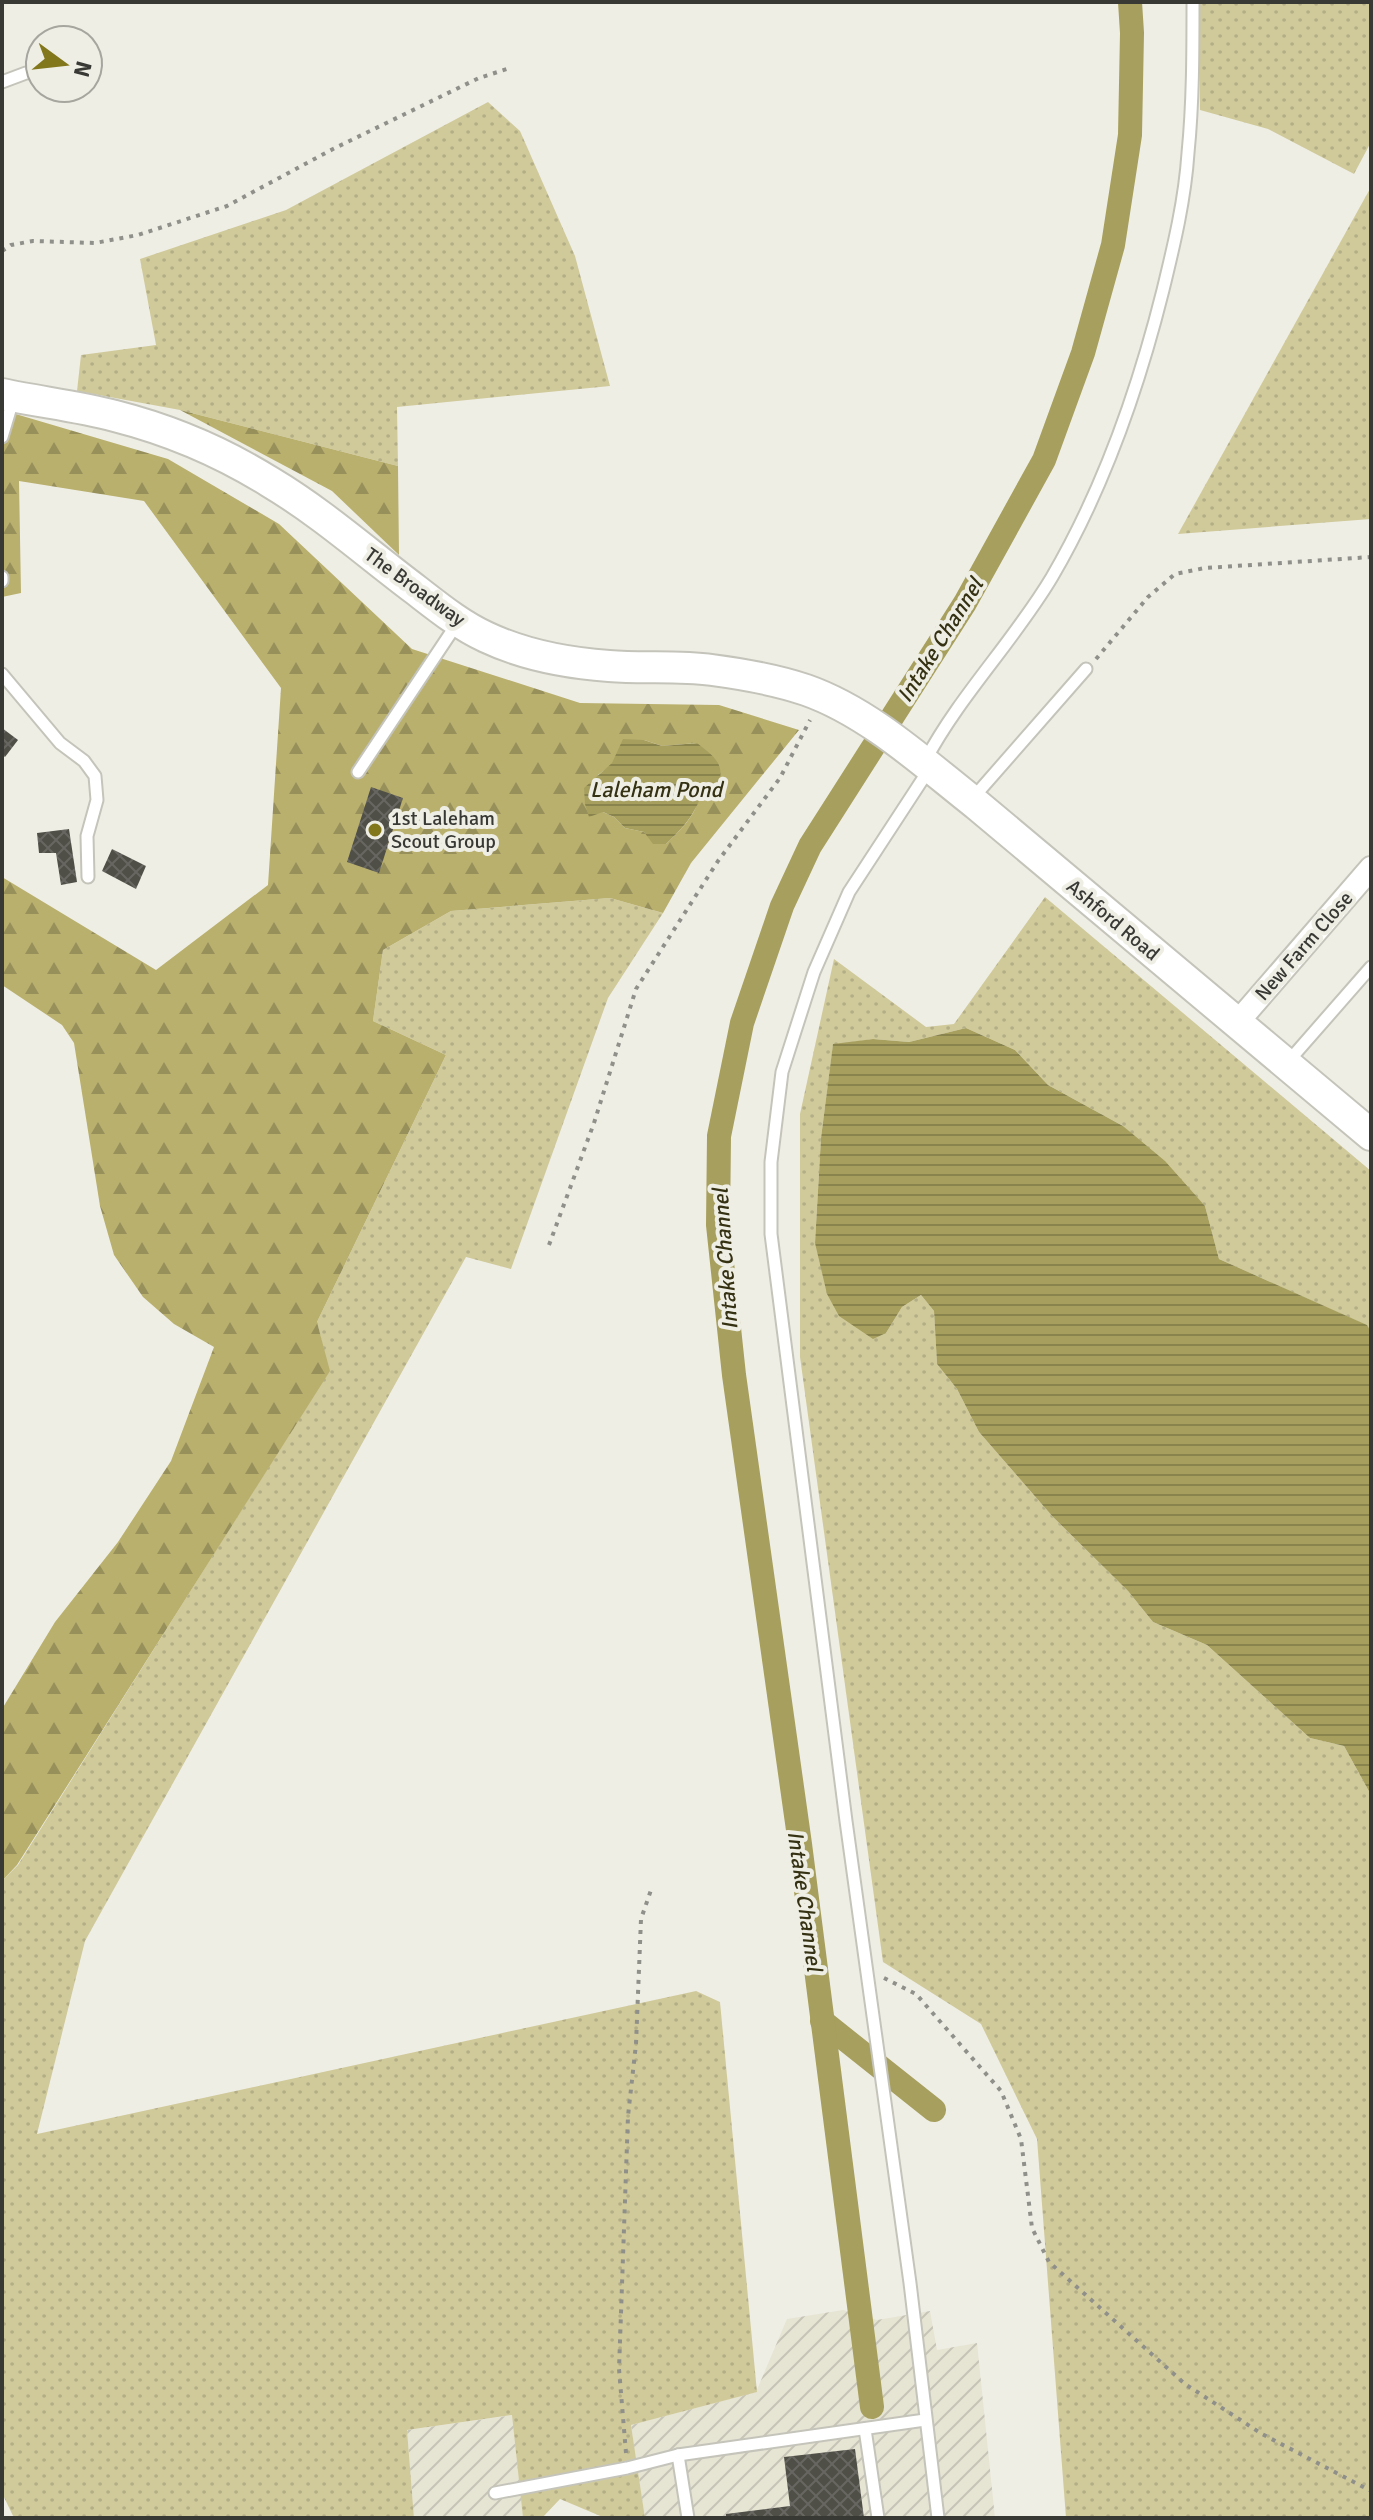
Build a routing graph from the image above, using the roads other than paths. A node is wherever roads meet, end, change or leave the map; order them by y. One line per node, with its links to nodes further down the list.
1 (1193, 2): 10 (lane)
2 (24, 74): 3 (lane)
3 (2, 82)
4 (8, 396): 5 (lane); 6 (main road, The Broadway)
5 (2, 437)
6 (458, 621): 9 (main road, The Broadway); 11 (lane)
7 (1086, 669): 12 (lane)
8 (2, 674): 14 (lane)
9 (851, 711): 10 (main road, Ashford Road)
10 (923, 761): 12 (main road, Ashford Road); 19 (lane)
11 (358, 772)
12 (971, 800): 16 (main road, Ashford Road)
13 (1371, 868): 16 (street, New Farm Close)
14 (88, 877)
15 (1371, 967): 17 (lane)
16 (1236, 1024): 17 (main road, Ashford Road)
17 (1286, 1065): 18 (main road, Ashford Road)
18 (1371, 1135)
19 (925, 2420): 20 (lane); 25 (lane)
20 (865, 2429): 21 (lane); 24 (lane)
21 (678, 2455): 22 (lane); 23 (lane)
22 (495, 2493)
23 (688, 2518)
24 (878, 2518)
25 (938, 2518)

